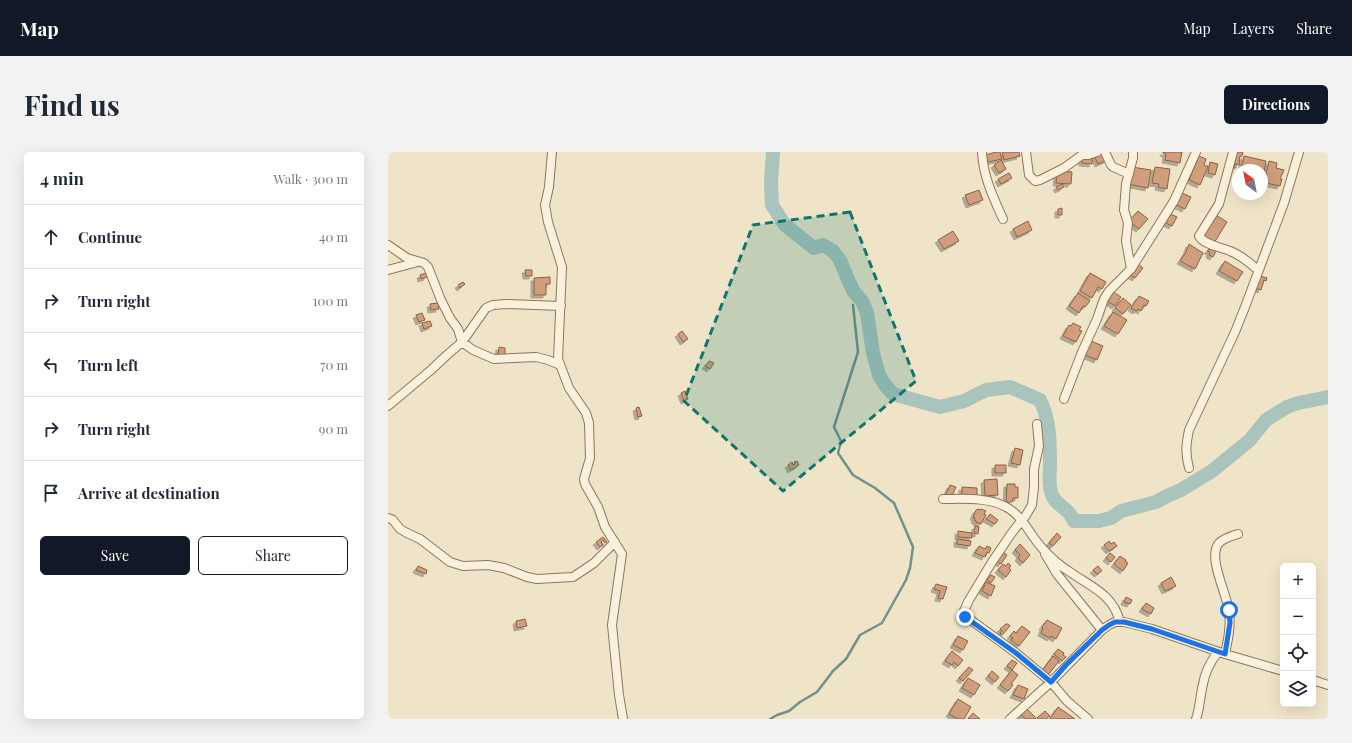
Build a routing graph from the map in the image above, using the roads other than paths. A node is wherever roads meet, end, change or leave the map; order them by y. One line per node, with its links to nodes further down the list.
1 (552, 152): 17 (street)
2 (982, 152): 11 (street)
3 (1026, 152): 4 (street)
4 (1097, 152)
5 (1105, 152): 10 (street)
6 (1133, 152): 10 (street)
7 (1196, 152): 14 (street)
8 (1233, 152): 16 (street)
9 (1299, 152): 16 (street)
10 (1129, 174): 14 (street)
11 (1003, 219)
12 (388, 245): 13 (street)
13 (419, 262): 15 (street); 18 (street)
14 (1131, 269): 20 (street)
15 (388, 270)
16 (1258, 270): 23 (street)
17 (561, 306): 18 (street); 19 (street)
18 (462, 342): 19 (street); 21 (street)
19 (560, 365): 28 (street)
20 (1064, 399)
21 (388, 406)
22 (1037, 424): 26 (street)
23 (1189, 468)
24 (943, 499): 26 (street)
25 (388, 518): 28 (street)
26 (1021, 520): 29 (street); 35 (street)
27 (1238, 534): 32 (street)
28 (615, 542): 37 (street)
29 (1042, 548): 30 (street); 31 (street)
30 (1120, 622): 31 (street); 32 (street)
31 (1102, 630): 35 (street)
32 (1222, 653): 33 (street); 40 (street)
33 (1280, 670)
34 (1316, 681): 36 (street)
35 (1051, 682): 38 (street); 39 (street)
36 (1328, 685)
37 (623, 719)
38 (1010, 719)
39 (1088, 719)
40 (1196, 719)

